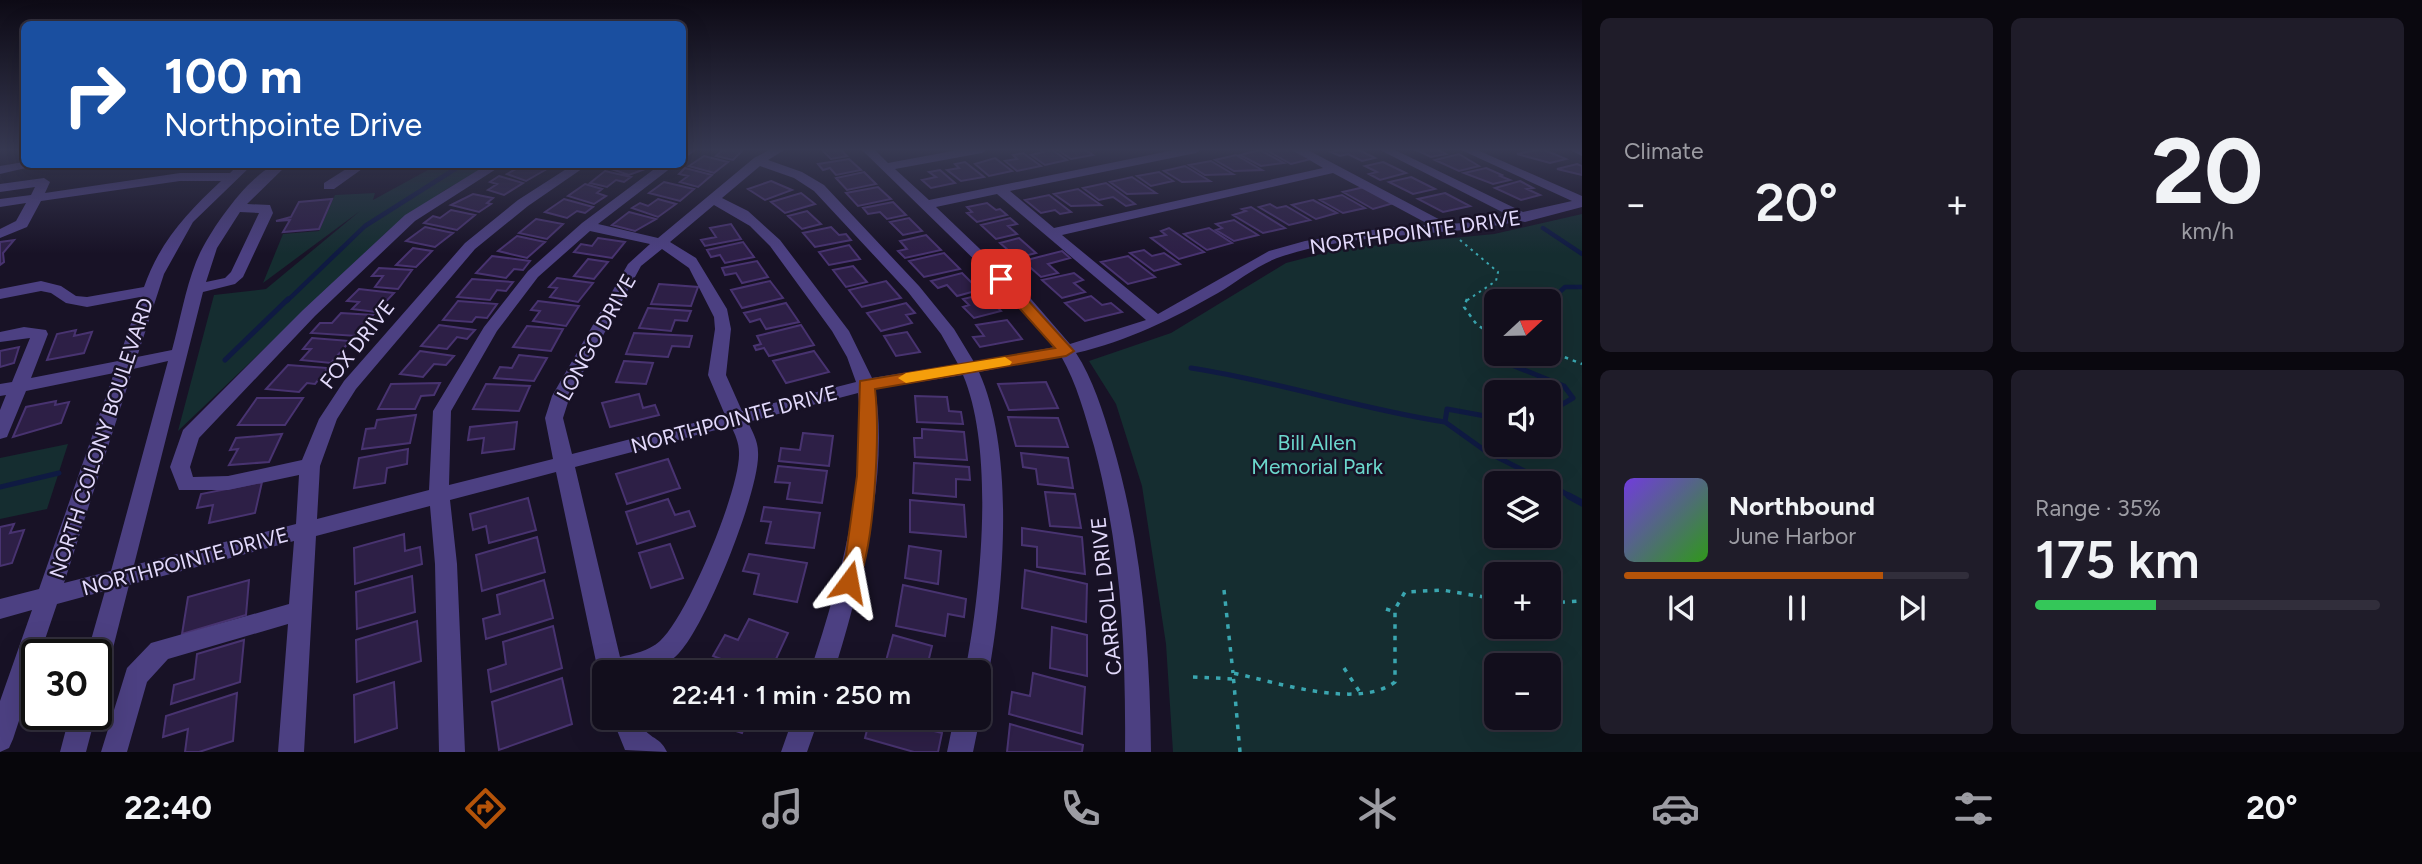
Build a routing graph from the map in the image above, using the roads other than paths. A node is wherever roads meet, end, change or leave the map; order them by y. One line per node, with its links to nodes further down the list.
1 (27, 184): 18 (street)
2 (43, 184): 22 (street)
3 (131, 184): 22 (street)
4 (223, 184): 35 (street, NORTH COLONY BOULEVARD)
5 (261, 184): 27 (street)
6 (332, 184): 19 (street)
7 (465, 184): 49 (street)
8 (554, 184): 49 (street, FOX DRIVE)
9 (643, 184): 29 (street)
10 (730, 184): 23 (street, LONGO DRIVE)
11 (813, 184): 42 (street)
12 (904, 184): 26 (street, CARROLL DRIVE)
13 (1027, 184): 21 (street)
14 (1267, 184): 30 (street)
15 (1362, 184): 31 (street)
16 (1456, 184): 28 (street)
17 (1542, 184): 24 (street)
18 (19, 185): 20 (street)
19 (329, 186)
20 (0, 188)
21 (999, 190): 26 (street); 30 (street)
22 (36, 198): 25 (street); 32 (street)
23 (712, 199): 33 (street, LONGO DRIVE); 43 (street)
24 (1582, 202): 28 (street, NORTHPOINTE DRIVE)
25 (0, 203)
26 (926, 205): 39 (street, CARROLL DRIVE)
27 (235, 208): 34 (street); 34 (street)
28 (1525, 218): 31 (street, NORTHPOINTE DRIVE)
29 (587, 226): 33 (street); 50 (street)
30 (1051, 233): 37 (street)
31 (1451, 233): 37 (street, NORTHPOINTE DRIVE)
32 (0, 234)
33 (660, 244): 46 (street); 48 (street, LONGO DRIVE)
34 (195, 289): 40 (street)
35 (149, 291): 36 (street); 41 (street, NORTH COLONY BOULEVARD)
36 (0, 294)
37 (1157, 321): 39 (street, NORTHPOINTE DRIVE)
38 (0, 337): 44 (street)
39 (1066, 351): 42 (street, NORTHPOINTE DRIVE); 73 (street, CARROLL DRIVE)
40 (179, 354): 41 (street); 52 (street)
41 (125, 365): 44 (street); 53 (street, NORTH COLONY BOULEVARD)
42 (968, 367): 43 (street, NORTHPOINTE DRIVE); 60 (street)
43 (866, 385): 46 (street, NORTHPOINTE DRIVE); 59 (street)
44 (21, 386): 45 (street); 47 (street)
45 (0, 390)
46 (739, 418): 48 (street, NORTHPOINTE DRIVE); 58 (street)
47 (0, 432)
48 (562, 464): 50 (street, NORTHPOINTE DRIVE); 57 (street, LONGO DRIVE)
49 (310, 466): 51 (street, FOX DRIVE)
50 (439, 494): 51 (street, NORTHPOINTE DRIVE); 69 (street)
51 (305, 529): 52 (street, NORTHPOINTE DRIVE); 55 (street, FOX DRIVE)
52 (118, 580): 53 (street, NORTHPOINTE DRIVE); 56 (street)
53 (48, 598): 54 (street, NORTHPOINTE DRIVE); 65 (street, NORTH COLONY BOULEVARD)
54 (0, 609)
55 (299, 611): 67 (street); 68 (street, FOX DRIVE)
56 (103, 639)
57 (607, 660)
58 (646, 660)
59 (825, 660)
60 (979, 660)
61 (79, 730): 66 (street)
62 (630, 730): 70 (street)
63 (802, 730): 71 (street)
64 (965, 730): 72 (street)
65 (0, 739)
66 (73, 752)
67 (114, 752)
68 (291, 752)
69 (452, 752)
70 (654, 752)
71 (794, 752)
72 (960, 752)
73 (1138, 752)

